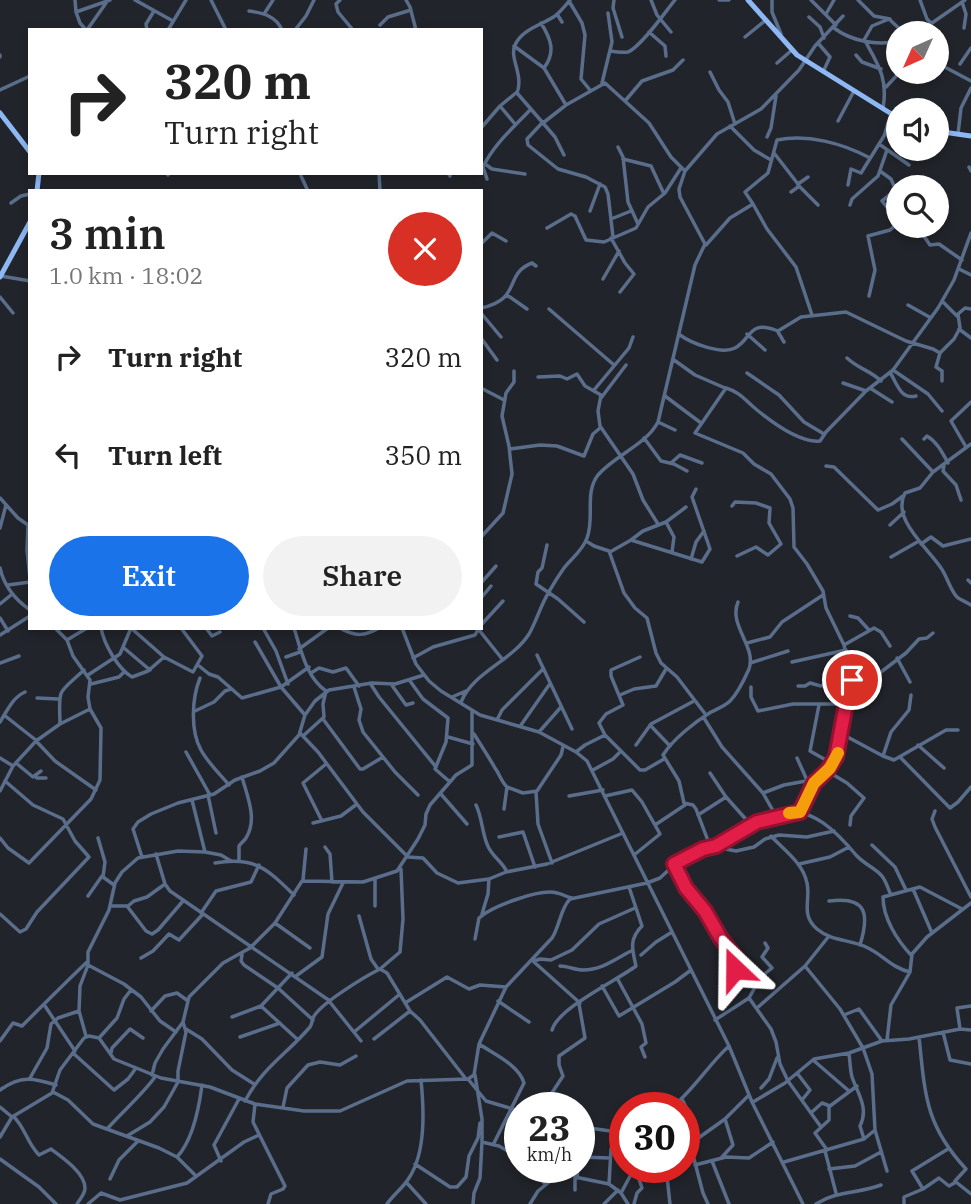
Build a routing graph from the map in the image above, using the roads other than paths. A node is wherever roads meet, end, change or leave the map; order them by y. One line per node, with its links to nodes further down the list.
1 (75, 0): 28 (street)
2 (135, 0): 26 (street)
3 (186, 0): 37 (street)
4 (211, 0): 49 (street)
5 (274, 0): 30 (street)
6 (314, 0): 51 (street)
7 (340, 0): 52 (street)
8 (406, 0): 25 (street)
9 (614, 0): 57 (street)
10 (651, 0): 35 (street)
11 (675, 0): 35 (street)
12 (719, 0): 13 (street)
13 (729, 0)
14 (748, 0): 38 (main road)
15 (772, 0): 60 (street)
16 (811, 0): 32 (street)
17 (835, 0): 32 (street)
18 (858, 0): 36 (street)
19 (920, 0): 39 (street)
20 (951, 0): 24 (street)
21 (109, 1): 28 (street); 46 (street)
22 (569, 1): 31 (street); 86 (street)
23 (964, 1): 24 (street); 54 (street)
24 (956, 5): 40 (street)
25 (411, 10): 43 (street); 53 (street)
26 (154, 11): 37 (street); 47 (street)
27 (249, 11): 30 (street)
28 (76, 12): 45 (street)
29 (608, 13): 67 (street)
30 (264, 14): 50 (street)
31 (557, 14): 41 (street); 42 (street)
32 (826, 14): 44 (street)
33 (843, 16): 44 (street)
34 (809, 17): 59 (street)
35 (660, 19): 55 (street); 56 (street)
36 (890, 19): 61 (street)
37 (173, 20): 48 (street)
38 (766, 20): 58 (street); 60 (main road)
39 (930, 21)
40 (935, 21)
41 (562, 22)
42 (541, 23): 64 (street); 74 (street)
43 (380, 25)
44 (834, 27): 59 (street); 61 (street)
45 (85, 28)
46 (89, 28)
47 (147, 28)
48 (169, 28)
49 (225, 28)
50 (281, 28)
51 (297, 28)
52 (352, 28)
53 (416, 28)
54 (964, 28)
55 (649, 32): 67 (street); 69 (street)
56 (671, 32)
57 (622, 37)
58 (745, 37)
59 (824, 37): 62 (street)
60 (783, 39): 66 (main road)
61 (864, 40): 63 (street); 75 (street)
62 (818, 43): 71 (street); 78 (street)
63 (886, 43)
64 (514, 46): 74 (street); 88 (street)
65 (971, 48): 73 (street)
66 (792, 50): 71 (main road); 72 (street)
67 (610, 51): 81 (street)
68 (856, 55): 75 (street)
69 (666, 56)
70 (683, 60): 90 (street)
71 (805, 61): 78 (main road); 89 (street)
72 (777, 63)
73 (960, 64)
74 (544, 68): 91 (street)
75 (881, 69): 83 (street)
76 (949, 69): 80 (street)
77 (710, 72): 100 (street)
78 (823, 72): 87 (main road)
79 (28, 77): 85 (street)
80 (971, 81)
81 (602, 83): 86 (street); 90 (street)
82 (890, 84): 83 (street)
83 (886, 88): 94 (street)
84 (971, 88): 104 (street)
85 (0, 90)
86 (590, 90): 91 (street)
87 (853, 91): 94 (main road); 97 (street)
88 (517, 92): 92 (street); 93 (street)
89 (776, 94): 100 (street); 106 (street)
90 (625, 101): 120 (street)
91 (566, 105): 98 (street)
92 (500, 106): 99 (street); 101 (street)
93 (531, 109): 98 (street); 99 (street)
94 (883, 110): 95 (main road)
95 (886, 112)
96 (0, 113): 107 (main road)
97 (838, 121)
98 (543, 123): 113 (street); 127 (street)
99 (516, 124): 118 (street)
100 (733, 125): 116 (street); 120 (street)
101 (483, 126)
102 (886, 132): 108 (street)
103 (949, 134): 104 (main road)
104 (958, 136): 105 (main road)
105 (971, 136)
106 (766, 137)
107 (27, 142)
108 (879, 144): 110 (street); 114 (street)
109 (618, 147): 115 (street)
110 (886, 149)
111 (773, 152): 114 (street); 116 (street); 128 (street)
112 (886, 153): 121 (street)
113 (564, 155)
114 (870, 158): 129 (street)
115 (624, 159): 133 (street); 139 (street)
116 (771, 160): 135 (street)
117 (903, 161): 119 (street)
118 (485, 164): 122 (street); 126 (street)
119 (909, 165)
120 (683, 169): 133 (street); 150 (street)
121 (880, 171): 123 (street); 137 (street)
122 (525, 174)
123 (886, 175)
124 (300, 176): 130 (street)
125 (808, 177): 128 (street)
126 (486, 179)
127 (600, 184): 138 (street); 140 (street)
128 (798, 185): 131 (street); 136 (street)
129 (848, 185)
130 (307, 189)
131 (791, 192)
132 (28, 194): 134 (street)
133 (664, 194): 141 (street)
134 (11, 203)
135 (753, 204): 150 (street); 171 (street)
136 (818, 205)
137 (850, 205)
138 (590, 211)
139 (631, 211): 140 (street); 141 (street)
140 (611, 219): 146 (street)
141 (638, 224): 146 (street)
142 (28, 226): 156 (main road)
143 (547, 228): 146 (street)
144 (886, 231): 161 (street)
145 (971, 233): 152 (street)
146 (612, 237): 151 (street)
147 (925, 238): 152 (street)
148 (506, 241): 149 (street)
149 (483, 242)
150 (705, 247): 177 (street)
151 (619, 251): 157 (street); 159 (street)
152 (962, 260): 154 (street)
153 (536, 265): 160 (street)
154 (958, 269): 155 (street); 163 (street)
155 (971, 275)
156 (0, 276): 158 (street)
157 (603, 279)
158 (28, 281)
159 (620, 292)
160 (508, 295): 165 (street); 168 (street)
161 (869, 296)
162 (0, 298): 169 (street)
163 (942, 300): 172 (street); 173 (street)
164 (908, 305): 173 (street)
165 (527, 309)
166 (549, 309): 189 (street)
167 (971, 309): 172 (street)
168 (483, 310)
169 (13, 313)
170 (483, 314): 178 (street)
171 (812, 314): 175 (street); 183 (street)
172 (957, 316): 174 (street)
173 (931, 318): 183 (street)
174 (959, 329): 180 (street); 185 (street)
175 (778, 331): 176 (street); 182 (street)
176 (747, 334): 177 (street); 184 (street)
177 (680, 335): 188 (street)
178 (501, 337)
179 (633, 337): 189 (street)
180 (971, 338)
181 (483, 341): 187 (street)
182 (784, 342)
183 (911, 343): 185 (street); 192 (street)
184 (765, 350)
185 (940, 353): 195 (street)
186 (847, 358): 196 (street)
187 (497, 360)
188 (674, 360): 198 (street); 202 (street)
189 (614, 365): 201 (street)
190 (626, 365): 204 (street)
191 (514, 371): 205 (street)
192 (892, 372): 196 (street); 203 (street); 208 (street)
193 (747, 373): 213 (street)
194 (538, 377): 201 (street)
195 (943, 380)
196 (881, 381): 200 (street)
197 (843, 383): 200 (street)
198 (725, 388): 210 (street); 213 (street)
199 (483, 389): 205 (street)
200 (868, 389): 206 (street); 213 (street)
201 (594, 390): 204 (street)
202 (665, 396): 209 (street); 210 (street)
203 (916, 396)
204 (601, 398): 211 (street)
205 (504, 400): 219 (street)
206 (892, 402)
207 (971, 402): 218 (street)
208 (942, 411)
209 (658, 422): 212 (street); 214 (street)
210 (701, 423): 249 (street)
211 (600, 428): 219 (street); 220 (street)
212 (675, 430)
213 (824, 434)
214 (644, 438): 220 (street); 221 (street)
215 (902, 439): 226 (street)
216 (924, 439): 223 (street)
217 (971, 444): 218 (street)
218 (966, 447): 223 (street)
219 (510, 449): 241 (street)
220 (620, 455): 237 (street); 245 (street)
221 (671, 463): 222 (street); 225 (street)
222 (702, 463)
223 (946, 464): 226 (street); 230 (street)
224 (826, 466): 228 (street)
225 (687, 471)
226 (933, 472): 228 (street)
227 (696, 489): 240 (street)
228 (903, 496): 234 (street)
229 (0, 498): 231 (street)
230 (961, 500)
231 (6, 505): 236 (street); 239 (street)
232 (732, 506): 247 (street)
233 (686, 507): 235 (street)
234 (904, 512): 238 (street); 246 (street)
235 (666, 522): 237 (street); 251 (street)
236 (28, 524)
237 (658, 524): 244 (street)
238 (890, 525)
239 (0, 528)
240 (704, 531): 254 (street); 254 (street)
241 (483, 535)
242 (28, 538): 255 (street)
243 (971, 539): 246 (street)
244 (631, 540): 250 (street); 251 (street)
245 (586, 541): 250 (street); 262 (street)
246 (920, 542): 253 (street); 269 (street)
247 (782, 544): 249 (street); 252 (street)
248 (547, 545): 262 (street)
249 (794, 547): 263 (street)
250 (610, 552): 317 (street)
251 (672, 552): 254 (street)
252 (737, 556)
253 (891, 557)
254 (691, 559)
255 (28, 561)
256 (496, 566): 259 (street)
257 (0, 568): 260 (street)
258 (28, 581): 260 (street)
259 (483, 581)
260 (4, 584): 264 (street)
261 (491, 586): 265 (street)
262 (548, 593): 274 (street); 312 (street)
263 (823, 594): 298 (street); 301 (street)
264 (11, 595): 268 (street); 270 (street)
265 (483, 596)
266 (503, 601): 275 (street)
267 (738, 602): 298 (street)
268 (0, 604)
269 (971, 605)
270 (28, 608)
271 (850, 616): 291 (street)
272 (28, 617): 292 (street)
273 (0, 618): 292 (street)
274 (584, 622)
275 (483, 624)
276 (57, 630): 296 (street)
277 (84, 630): 296 (street)
278 (102, 630): 311 (street)
279 (130, 630): 300 (street)
280 (133, 630): 306 (street)
281 (182, 630): 316 (street)
282 (207, 630): 293 (street)
283 (264, 630): 330 (street)
284 (295, 630): 302 (street)
285 (325, 630): 302 (street)
286 (345, 630): 287 (street)
287 (376, 630)
288 (405, 630): 309 (street)
289 (479, 630): 309 (street)
290 (481, 630): 312 (street)
291 (869, 630): 299 (street); 301 (street)
292 (8, 631): 295 (street)
293 (220, 632)
294 (933, 633): 310 (street)
295 (0, 635)
296 (67, 640): 319 (street)
297 (255, 642): 335 (street)
298 (747, 643): 315 (street)
299 (890, 646)
300 (124, 648): 311 (street); 320 (street)
301 (845, 648): 313 (street); 337 (street)
302 (300, 650): 307 (street); 321 (street)
303 (788, 651): 315 (street)
304 (537, 655): 318 (street)
305 (19, 656): 314 (street)
306 (164, 657): 316 (street); 320 (street)
307 (286, 657)
308 (640, 657): 342 (street)
309 (413, 658): 324 (street)
310 (897, 658): 327 (street); 337 (street)
311 (115, 659): 322 (street); 323 (street)
312 (503, 660): 340 (street)
313 (792, 662)
314 (0, 663)
315 (750, 663): 358 (street)
316 (198, 665): 338 (street)
317 (666, 668): 342 (street); 347 (street)
318 (543, 669): 332 (street); 360 (street)
319 (84, 670): 323 (street); 346 (street)
320 (150, 670): 322 (street)
321 (310, 670): 330 (street); 333 (street); 339 (street)
322 (124, 672): 329 (street)
323 (88, 675): 329 (street)
324 (424, 675): 326 (street); 344 (street)
325 (200, 678): 355 (street)
326 (410, 680): 331 (street); 372 (street)
327 (910, 682)
328 (370, 683): 331 (street); 333 (street); 391 (street)
329 (91, 684): 353 (street)
330 (288, 684): 335 (street)
331 (391, 684): 349 (street)
332 (550, 685): 352 (street); 363 (street)
333 (356, 686): 339 (street); 383 (street)
334 (798, 686): 337 (street)
335 (281, 687): 338 (street); 357 (street)
336 (751, 687): 351 (street)
337 (852, 688): 350 (street)
338 (231, 689): 355 (street)
339 (326, 691): 357 (street); 359 (street)
340 (467, 691): 344 (street); 348 (street)
341 (25, 692): 356 (street)
342 (620, 695): 371 (street)
343 (911, 695): 382 (street)
344 (452, 697): 348 (street)
345 (37, 698): 346 (street)
346 (58, 699): 362 (street)
347 (694, 701): 358 (street); 364 (street)
348 (461, 702): 354 (street)
349 (413, 703)
350 (846, 704): 351 (street); 370 (street)
351 (818, 705): 390 (street)
352 (561, 707): 365 (street); 368 (street)
353 (90, 709): 362 (street); 407 (street)
354 (471, 710): 360 (street); 367 (street)
355 (194, 711): 403 (street)
356 (4, 715): 361 (street); 373 (street)
357 (305, 715): 369 (street)
358 (705, 717): 377 (street); 412 (street)
359 (323, 719): 369 (street); 383 (street)
360 (497, 720): 363 (street)
361 (0, 722)
362 (60, 724): 373 (street)
363 (521, 725): 368 (street)
364 (650, 725): 375 (street); 377 (street)
365 (572, 729)
366 (958, 730): 376 (street)
367 (472, 731): 374 (street); 404 (street)
368 (539, 732): 378 (street)
369 (302, 734): 389 (street); 398 (street)
370 (842, 734): 382 (street); 390 (street)
371 (605, 735): 379 (street); 381 (street)
372 (447, 737): 374 (street); 391 (street)
373 (37, 741): 388 (street); 407 (street)
374 (473, 744): 402 (street)
375 (636, 745)
376 (918, 745): 384 (street); 392 (street)
377 (670, 746): 387 (street)
378 (563, 747): 381 (street); 409 (street)
379 (621, 751): 387 (street); 393 (street)
380 (186, 752): 413 (street)
381 (576, 752): 393 (street)
382 (883, 756): 384 (street)
383 (383, 757): 414 (street)
384 (900, 757): 405 (street)
385 (0, 758): 388 (street)
386 (797, 758): 400 (street)
387 (664, 759): 419 (street)
388 (14, 764): 397 (street); 401 (street)
389 (326, 764): 418 (street); 426 (street)
390 (833, 764): 395 (street)
391 (436, 767): 402 (street)
392 (944, 768)
393 (593, 770): 411 (street)
394 (41, 771): 397 (street)
395 (827, 771): 406 (street); 432 (street)
396 (709, 773): 416 (street)
397 (35, 776): 399 (street)
398 (242, 777): 403 (street); 451 (street)
399 (47, 778)
400 (806, 780): 406 (street); 412 (street)
401 (5, 781): 408 (street); 428 (street)
402 (450, 782): 410 (street)
403 (229, 785): 413 (street)
404 (507, 787): 409 (street); 421 (street)
405 (971, 787)
406 (811, 789): 423 (street)
407 (96, 790): 428 (street)
408 (0, 791)
409 (536, 792): 454 (street)
410 (440, 793): 429 (street); 449 (street)
411 (604, 793): 415 (street); 430 (street); 435 (street)
412 (763, 793): 425 (street)
413 (209, 795): 417 (street); 434 (street)
414 (418, 795)
415 (569, 796)
416 (726, 797): 424 (street); 431 (street)
417 (192, 800): 446 (street); 450 (street)
418 (357, 804): 426 (street); 449 (street)
419 (685, 804): 424 (street); 430 (street)
420 (476, 805): 460 (street)
421 (503, 808)
422 (935, 811): 477 (street)
423 (800, 812): 425 (street); 433 (street)
424 (698, 815): 441 (street)
425 (776, 816): 431 (street)
426 (322, 821): 427 (street)
427 (313, 823)
428 (67, 824): 438 (street); 486 (street)
429 (467, 824)
430 (655, 825): 448 (street)
431 (751, 825): 442 (street)
432 (850, 825)
433 (834, 831): 436 (street); 443 (street)
434 (216, 833)
435 (623, 833): 448 (street); 454 (street)
436 (771, 836): 442 (street); 456 (street)
437 (499, 837): 459 (street)
438 (0, 838)
439 (98, 838): 461 (street)
440 (872, 845): 472 (street)
441 (709, 846): 442 (street); 455 (street)
442 (716, 846)
443 (849, 846): 456 (street); 474 (street)
444 (325, 847): 465 (street)
445 (306, 849): 464 (street)
446 (205, 852): 447 (street); 452 (street)
447 (156, 854): 450 (street); 468 (street)
448 (634, 855): 467 (street)
449 (408, 856): 458 (street); 463 (street)
450 (142, 857): 469 (street)
451 (239, 860): 452 (street); 457 (street)
452 (231, 861): 453 (street)
453 (215, 863)
454 (552, 863): 459 (street)
455 (674, 864): 467 (street); 516 (street)
456 (799, 864): 493 (street)
457 (259, 865): 473 (street); 487 (street)
458 (400, 867): 462 (street); 508 (street)
459 (535, 867): 460 (street)
460 (507, 872): 463 (street)
461 (102, 876): 469 (street); 475 (street)
462 (375, 879): 466 (street); 483 (street)
463 (489, 879): 489 (street)
464 (303, 880): 465 (street); 473 (street)
465 (332, 882): 466 (street)
466 (344, 882): 511 (street)
467 (648, 883): 470 (street); 491 (street)
468 (164, 884): 478 (street); 482 (street)
469 (114, 885): 481 (street)
470 (629, 887): 476 (street); 484 (street)
471 (913, 889): 472 (street); 485 (street); 492 (street)
472 (906, 890): 474 (street)
473 (294, 895): 490 (street)
474 (891, 895): 502 (street)
475 (88, 896)
476 (574, 897): 489 (street); 504 (street)
477 (971, 897)
478 (183, 901): 482 (street); 487 (street)
479 (829, 901): 496 (street)
480 (971, 903): 485 (street)
481 (110, 906): 482 (street); 505 (street)
482 (127, 906)
483 (375, 906)
484 (635, 908): 499 (street); 504 (street)
485 (962, 909): 492 (street)
486 (0, 914)
487 (202, 914): 498 (street); 503 (street)
488 (359, 915): 508 (street)
489 (482, 915): 494 (street)
490 (275, 923): 497 (street); 498 (street)
491 (672, 932): 501 (street); 509 (street)
492 (932, 933): 502 (street)
493 (829, 936): 496 (street); 507 (street)
494 (475, 939)
495 (765, 943): 516 (street)
496 (860, 945): 510 (street)
497 (310, 947)
498 (250, 948): 500 (street); 511 (street)
499 (631, 951): 506 (street); 512 (street)
500 (242, 954): 515 (street); 520 (street)
501 (641, 955)
502 (911, 956): 510 (street)
503 (141, 958)
504 (533, 961): 514 (street); 524 (street)
505 (88, 963): 517 (street); 525 (street); 530 (street)
506 (560, 966)
507 (805, 966): 529 (street); 533 (street)
508 (379, 969): 518 (street); 521 (street)
509 (691, 970): 527 (street); 537 (street)
510 (909, 972): 559 (street)
511 (294, 974): 515 (street); 521 (street)
512 (617, 978): 513 (street); 527 (street)
513 (602, 986): 524 (street); 527 (street)
514 (506, 987): 522 (street); 523 (street)
515 (278, 988): 526 (street); 536 (street)
516 (754, 988): 519 (street)
517 (131, 990): 531 (street); 553 (street)
518 (400, 994): 523 (street); 548 (street)
519 (749, 998): 529 (street); 537 (street)
520 (188, 1001): 531 (street); 538 (street)
521 (330, 1001): 536 (street); 548 (street)
522 (498, 1001): 539 (street); 560 (street)
523 (405, 1003): 532 (street)
524 (579, 1003): 545 (street); 590 (street)
525 (45, 1006): 535 (street); 557 (street)
526 (261, 1006): 534 (street); 540 (street)
527 (633, 1006): 568 (street)
528 (971, 1006): 544 (street)
529 (757, 1008): 567 (street)
530 (79, 1011): 535 (street); 550 (street)
531 (151, 1011): 547 (street)
532 (410, 1011): 556 (street); 577 (street)
533 (844, 1015): 559 (street); 562 (street)
534 (232, 1017)
535 (54, 1020): 563 (street); 575 (street)
536 (313, 1020): 555 (street)
537 (715, 1020): 561 (street)
538 (183, 1022): 543 (street); 547 (street)
539 (529, 1022)
540 (280, 1023): 551 (street); 555 (street)
541 (134, 1024): 542 (street)
542 (130, 1029): 554 (street); 565 (street)
543 (186, 1029): 579 (street); 580 (street)
544 (960, 1029): 546 (street); 549 (street)
545 (552, 1030)
546 (971, 1030)
547 (176, 1032): 574 (street)
548 (354, 1032): 558 (street)
549 (943, 1032): 552 (street); 570 (street)
550 (86, 1036): 553 (street); 563 (street)
551 (240, 1037)
552 (919, 1037): 559 (street); 620 (street)
553 (99, 1038): 565 (street)
554 (143, 1038)
555 (297, 1039): 580 (street)
556 (374, 1039)
557 (0, 1041)
558 (360, 1041)
559 (885, 1041): 562 (street)
560 (479, 1044): 573 (street); 589 (street)
561 (729, 1046): 591 (street); 592 (street)
562 (863, 1048): 564 (street); 609 (street)
563 (74, 1052): 571 (street); 581 (street)
564 (849, 1053): 569 (street); 583 (street)
565 (111, 1056): 571 (street)
566 (356, 1056): 598 (street)
567 (778, 1056): 578 (street); 584 (street)
568 (645, 1057)
569 (813, 1060): 572 (street); 587 (street)
570 (971, 1064)
571 (136, 1068): 574 (street)
572 (797, 1073): 578 (street); 594 (street)
573 (474, 1075): 577 (street); 586 (street)
574 (153, 1076): 579 (street); 608 (street)
575 (30, 1077): 581 (street); 585 (street)
576 (421, 1079): 577 (street); 598 (street); 629 (street)
577 (467, 1079): 586 (street)
578 (788, 1081): 594 (street); 596 (street)
579 (178, 1082): 582 (street); 611 (street)
580 (254, 1084): 595 (street)
581 (56, 1085): 588 (street)
582 (202, 1085): 593 (street); 623 (street)
583 (857, 1086): 587 (street); 614 (street)
584 (761, 1088)
585 (0, 1090)
586 (476, 1090): 599 (street); 604 (street)
587 (849, 1091): 600 (street)
588 (53, 1092): 603 (street); 608 (street)
589 (521, 1092)
590 (552, 1092)
591 (688, 1092)
592 (749, 1095): 596 (street); 605 (street)
593 (239, 1099): 595 (street); 626 (street)
594 (802, 1100): 602 (street)
595 (245, 1101): 597 (street)
596 (752, 1102): 617 (street)
597 (255, 1104): 598 (street); 610 (street)
598 (283, 1107)
599 (504, 1107)
600 (829, 1107): 602 (street); 607 (street)
601 (1, 1108): 603 (street)
602 (811, 1112): 607 (street)
603 (13, 1116): 612 (street); 651 (street)
604 (482, 1119): 616 (street); 629 (street)
605 (724, 1119): 613 (street); 624 (street)
606 (504, 1125): 618 (street)
607 (821, 1127): 621 (street)
608 (107, 1129): 611 (street)
609 (875, 1130): 614 (street); 622 (street)
610 (259, 1135): 626 (street); 654 (street)
611 (127, 1136): 615 (street)
612 (0, 1137)
613 (700, 1137)
614 (864, 1139): 621 (street)
615 (138, 1141): 623 (street); 634 (street)
616 (482, 1142): 618 (street); 657 (street)
617 (773, 1142): 624 (street); 628 (street)
618 (494, 1143): 619 (street)
619 (504, 1149)
620 (948, 1149): 637 (street); 644 (street)
621 (826, 1151): 628 (street); 631 (street)
622 (881, 1152): 631 (street); 632 (street)
623 (177, 1157): 633 (street)
624 (720, 1158): 627 (street)
625 (0, 1159): 650 (street)
626 (220, 1161): 633 (street)
627 (712, 1161): 630 (street); 664 (street)
628 (783, 1162): 665 (street)
629 (415, 1164): 638 (street)
630 (700, 1164)
631 (829, 1169): 647 (street)
632 (887, 1171)
633 (196, 1177): 649 (street)
634 (110, 1180)
635 (700, 1180): 663 (street)
636 (595, 1181): 642 (street)
637 (955, 1181): 644 (street); 648 (street)
638 (406, 1182): 655 (street); 656 (street)
639 (574, 1183): 645 (street)
640 (668, 1183): 662 (street)
641 (545, 1184): 658 (street)
642 (609, 1184): 646 (street)
643 (881, 1185): 647 (street)
644 (923, 1189): 667 (street)
645 (575, 1190)
646 (619, 1192): 659 (street); 660 (street); 661 (street)
647 (836, 1194): 666 (street)
648 (971, 1194)
649 (128, 1197): 652 (street); 653 (street)
650 (56, 1204)
651 (78, 1204)
652 (88, 1204)
653 (129, 1204)
654 (268, 1204)
655 (387, 1204)
656 (426, 1204)
657 (473, 1204)
658 (530, 1204)
659 (604, 1204)
660 (628, 1204)
661 (634, 1204)
662 (670, 1204)
663 (708, 1204)
664 (729, 1204)
665 (803, 1204)
666 (817, 1204)
667 (904, 1204)

